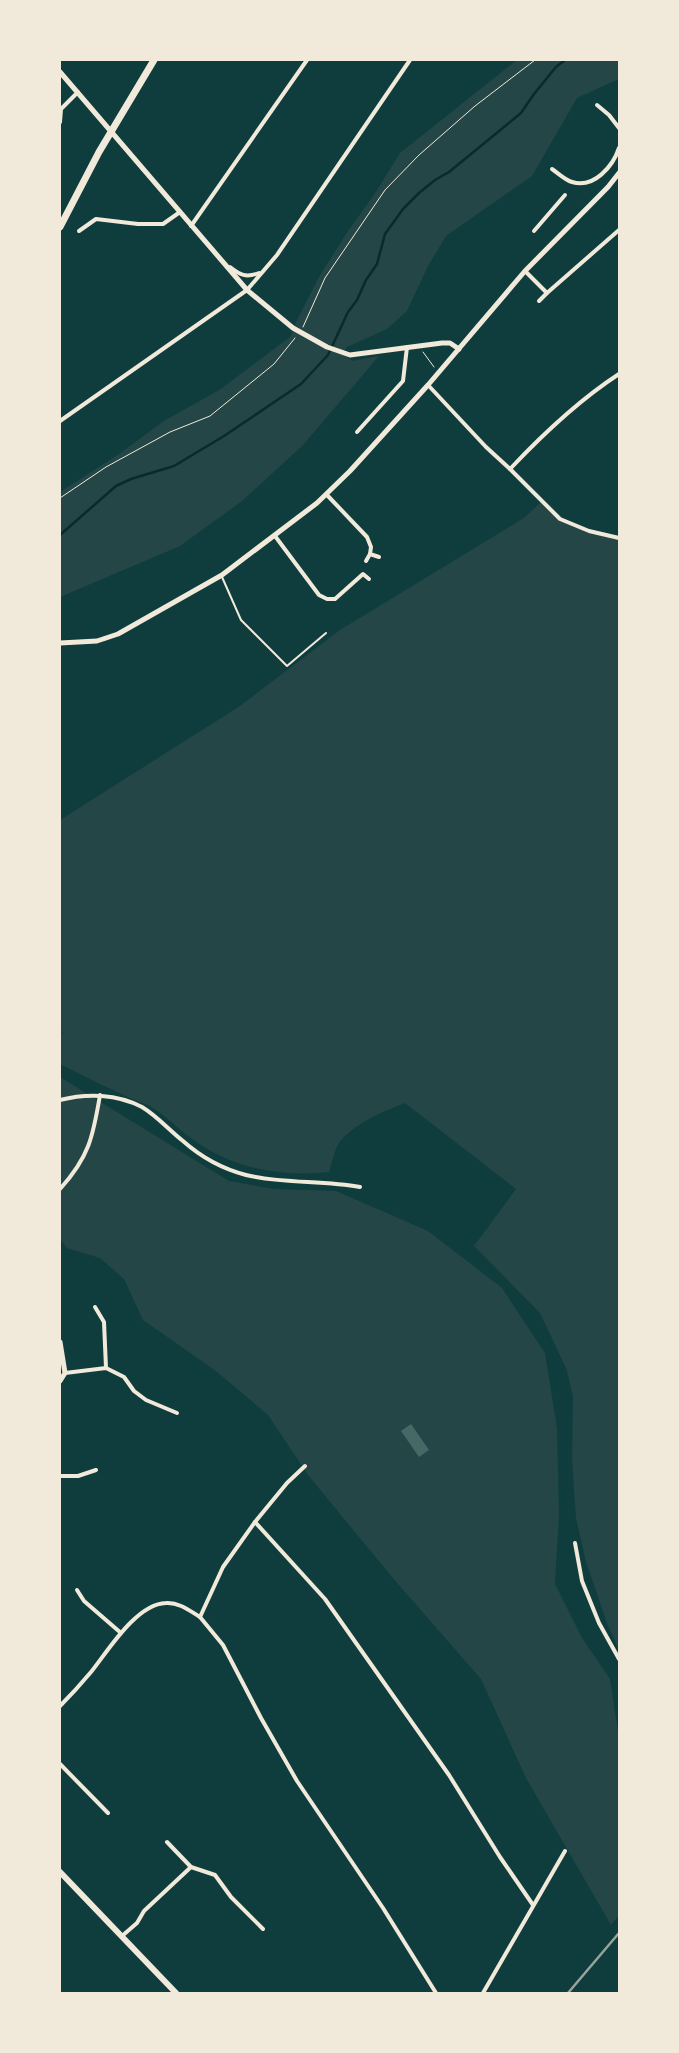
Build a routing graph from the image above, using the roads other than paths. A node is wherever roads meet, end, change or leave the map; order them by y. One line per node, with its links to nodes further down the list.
1 (154, 60): 15 (highway)
2 (307, 60): 14 (street)
3 (410, 60): 21 (street)
4 (60, 72): 5 (street)
5 (78, 92): 7 (street); 13 (street)
6 (597, 105): 8 (street)
7 (60, 122)
8 (619, 128)
9 (619, 148): 10 (street)
10 (552, 169)
11 (619, 173): 20 (street)
12 (565, 195): 18 (street)
13 (180, 212): 14 (street); 17 (street)
14 (191, 226): 19 (street)
15 (60, 227)
16 (619, 230): 23 (street)
17 (79, 231)
18 (534, 231)
19 (223, 261): 21 (street); 22 (street)
20 (525, 271): 23 (street); 26 (street)
21 (261, 272): 22 (street)
22 (247, 290): 25 (street); 31 (street)
23 (547, 293): 24 (street)
24 (539, 300)
25 (407, 347): 26 (street); 30 (street)
26 (459, 350): 28 (street)
27 (619, 374): 33 (street)
28 (428, 385): 33 (street); 34 (street)
29 (363, 414): 30 (street)
30 (369, 419): 32 (street)
31 (60, 421)
32 (357, 432)
33 (510, 469): 36 (street)
34 (327, 495): 35 (street); 37 (street)
35 (275, 536): 40 (street); 41 (street)
36 (619, 538)
37 (370, 554): 38 (street); 39 (street)
38 (378, 557)
39 (366, 561)
40 (222, 575): 42 (lane); 43 (street)
41 (368, 579)
42 (326, 634)
43 (60, 643)
44 (100, 1095): 45 (street); 46 (street); 47 (street)
45 (60, 1100)
46 (360, 1187)
47 (60, 1189)
48 (95, 1306): 50 (street)
49 (60, 1342): 51 (street)
50 (106, 1368): 51 (street); 53 (street)
51 (65, 1373): 52 (street)
52 (60, 1381)
53 (177, 1413)
54 (305, 1466): 57 (street)
55 (96, 1470): 56 (street)
56 (60, 1476)
57 (255, 1522): 60 (street); 70 (street)
58 (575, 1543): 62 (street)
59 (77, 1590): 61 (street)
60 (200, 1617): 61 (street); 74 (street)
61 (121, 1633): 63 (street)
62 (619, 1660)
63 (60, 1706)
64 (60, 1764): 65 (street)
65 (108, 1813)
66 (167, 1842): 68 (street)
67 (565, 1851): 70 (street)
68 (191, 1867): 71 (street); 72 (street)
69 (60, 1872): 72 (main road)
70 (533, 1905): 75 (street)
71 (264, 1928)
72 (122, 1936): 73 (main road)
73 (176, 1993)
74 (436, 1993)
75 (482, 1993)

